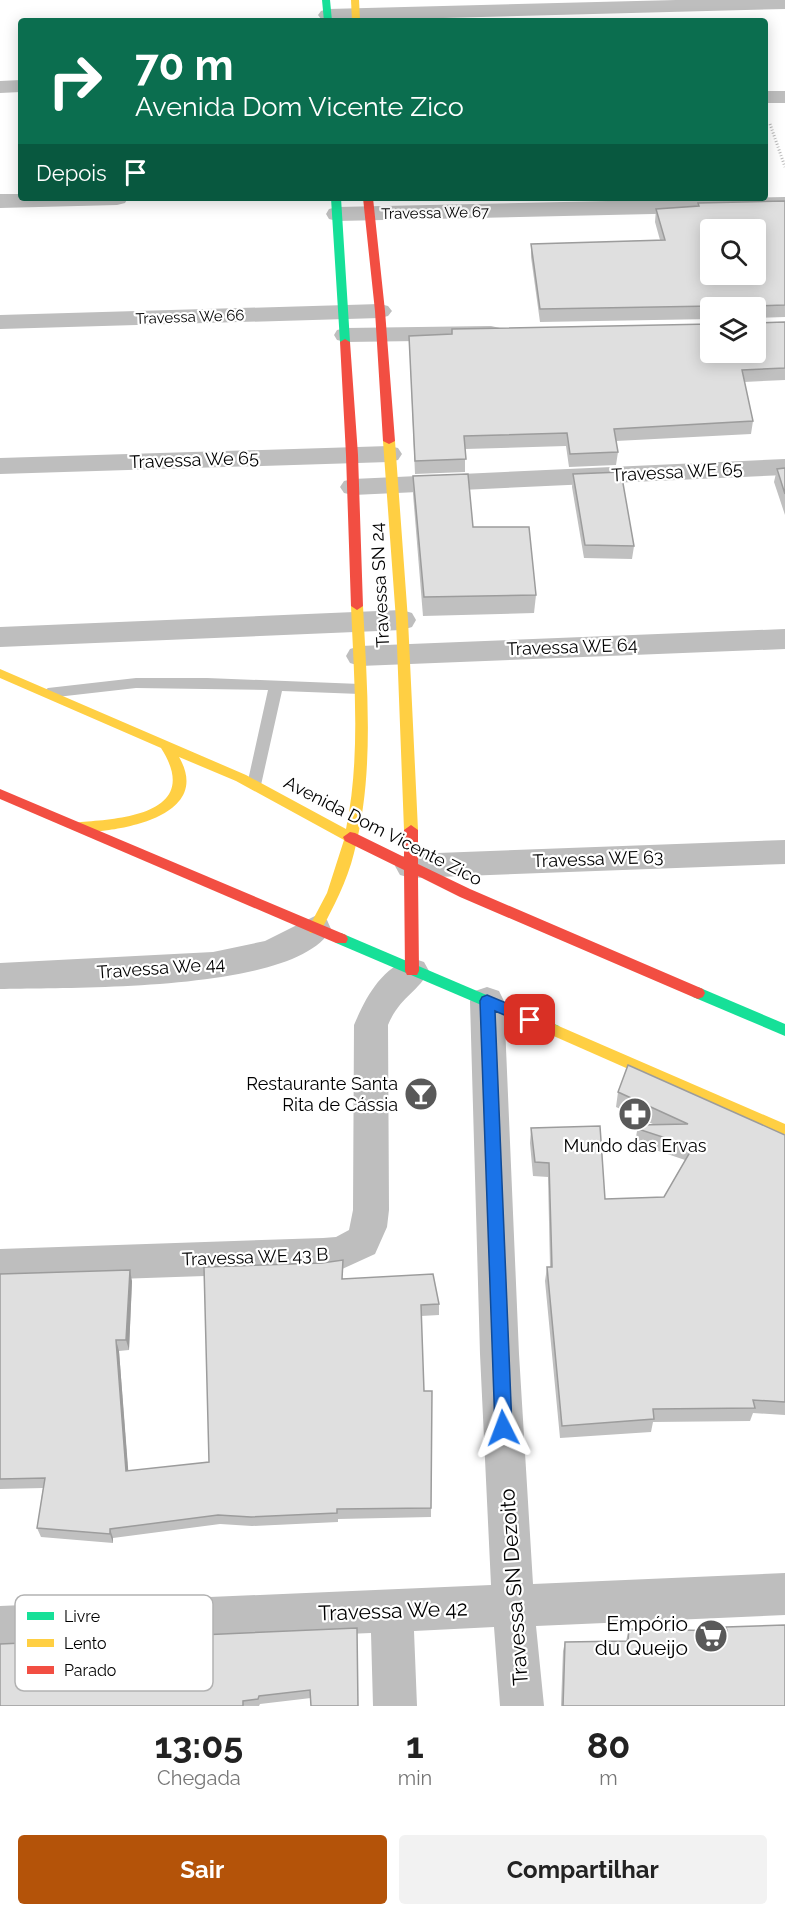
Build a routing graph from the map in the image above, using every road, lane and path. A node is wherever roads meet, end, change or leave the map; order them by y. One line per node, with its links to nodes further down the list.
1 (785, 3): 3 (street)
2 (328, 12): 3 (street)
3 (356, 12)
4 (18, 86): 5 (street)
5 (0, 87)
6 (785, 97): 7 (street)
7 (768, 98)
8 (768, 119): 9 (path)
9 (785, 167)
10 (0, 201): 11 (street)
11 (18, 201)
12 (785, 204): 14 (street, Travessa We 67)
13 (336, 206): 14 (street, Travessa We 67); 17 (main road, Travessa SN 24)
14 (369, 206): 16 (main road, Travessa SN 24)
15 (0, 322): 17 (street, Travessa We 66)
16 (380, 323): 17 (street); 18 (street); 19 (main road, Travessa SN 24)
17 (345, 324): 20 (main road, Travessa SN 24)
18 (511, 333)
19 (389, 454): 20 (street, Travessa We 65); 23 (main road, Travessa SN 24)
20 (352, 455): 21 (street, Travessa We 65); 24 (main road, Travessa SN 24)
21 (0, 466)
22 (785, 467): 23 (street, Travessa WE 65)
23 (392, 485): 24 (street, Travessa WE 65); 25 (main road, Travessa SN 24)
24 (353, 487): 26 (main road, Travessa SN 24)
25 (402, 620): 26 (street); 29 (main road, Travessa SN 24)
26 (358, 622): 27 (street); 30 (main road, Travessa SN 24)
27 (0, 637)
28 (785, 639): 29 (street, Travessa WE 64)
29 (402, 653): 30 (street, Travessa WE 64); 41 (main road, Travessa SN 24)
30 (360, 656): 33 (main road, Travessa SN 24)
31 (0, 673): 34 (main road, Avenida Dom Vicente Zico)
32 (276, 686): 33 (lane); 34 (lane); 36 (lane)
33 (360, 689): 39 (main road, Travessa SN 24)
34 (45, 693): 35 (main road, Avenida Dom Vicente Zico)
35 (166, 746): 36 (main road, Avenida Dom Vicente Zico); 38 (main road)
36 (254, 785): 39 (main road, Avenida Dom Vicente Zico)
37 (0, 794): 38 (main road)
38 (76, 827): 42 (main road)
39 (350, 837): 41 (main road, Avenida Dom Vicente Zico); 42 (main road, Travessa SN 24)
40 (785, 852): 41 (street, Travessa WE 63)
41 (411, 866): 43 (main road, Travessa SN 24); 46 (main road, Avenida Dom Vicente Zico)
42 (315, 929): 43 (main road); 44 (street, Travessa We 44)
43 (412, 971): 45 (main road); 48 (street, Travessa WE 43 B)
44 (0, 976)
45 (487, 1001): 47 (main road); 50 (street, Travessa SN Dezoito)
46 (785, 1030)
47 (785, 1131)
48 (0, 1266)
49 (785, 1594): 50 (street, Travessa We 42)
50 (512, 1606): 51 (street, Travessa We 42); 56 (street, Travessa SN Dezoito)
51 (392, 1611): 52 (street, Travessa We 42); 55 (street)
52 (213, 1618)
53 (15, 1626): 54 (street, Travessa We 42)
54 (0, 1627)
55 (395, 1706)
56 (522, 1706)

